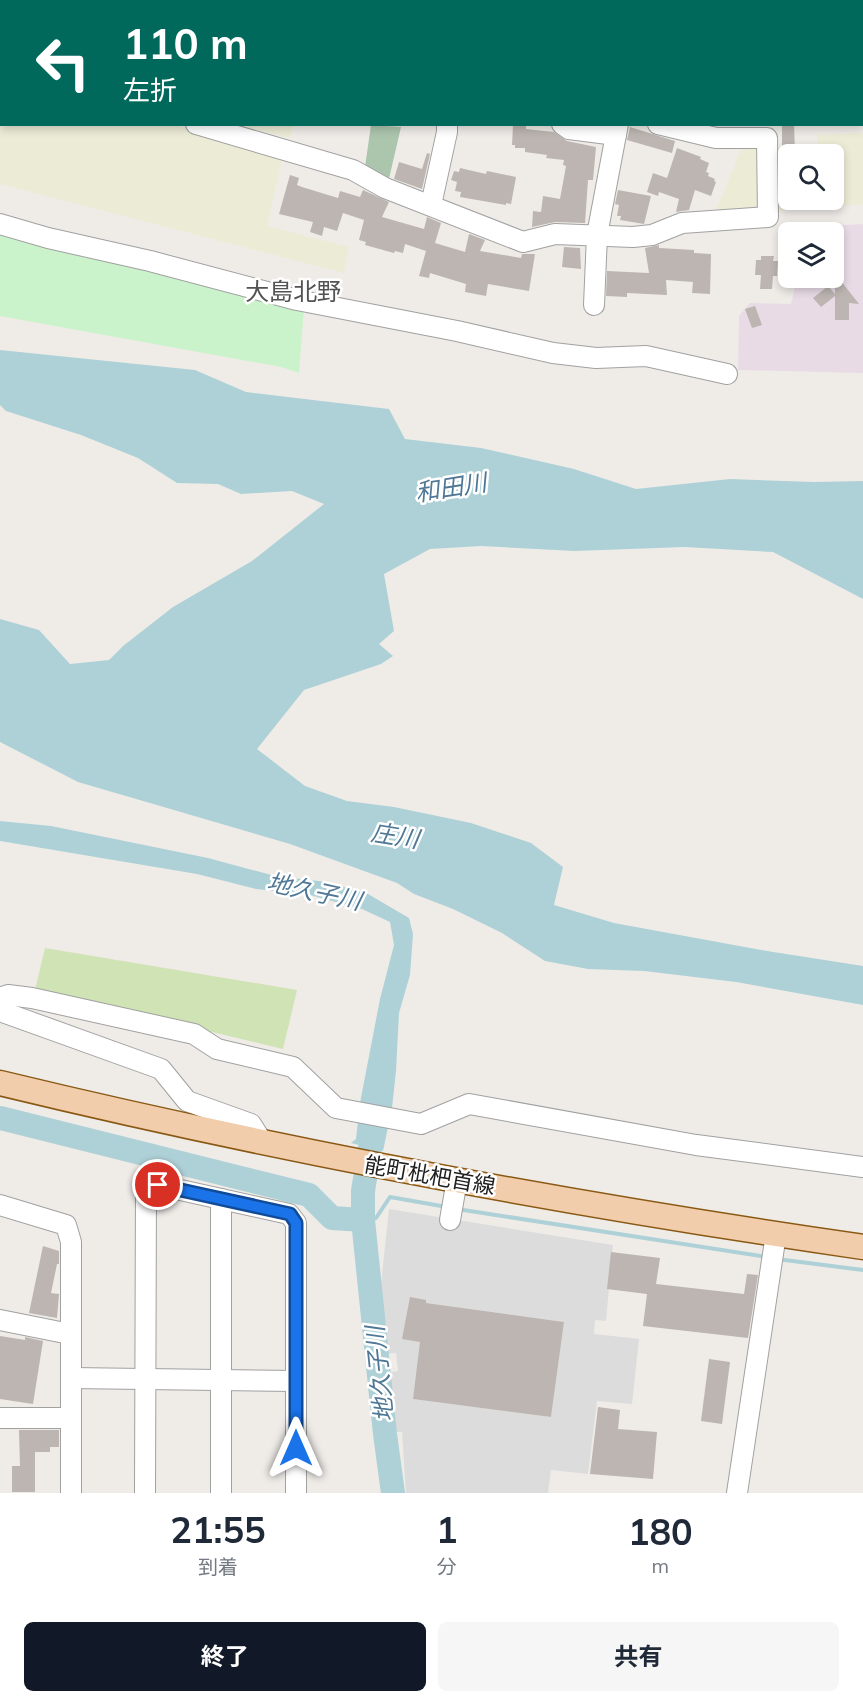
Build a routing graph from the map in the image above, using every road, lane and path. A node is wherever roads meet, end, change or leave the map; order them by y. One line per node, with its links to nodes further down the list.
1 (203, 126): 7 (street)
2 (447, 126): 7 (street)
3 (564, 126): 5 (street)
4 (666, 126): 6 (street)
5 (617, 130): 9 (street)
6 (767, 131): 9 (street)
7 (431, 205): 9 (street)
8 (0, 224): 11 (street)
9 (597, 236): 10 (street)
10 (594, 305)
11 (727, 374)
12 (0, 998): 16 (street)
13 (0, 1011): 15 (street)
14 (0, 1083): 15 (main road, 能町枇杷首線)
15 (263, 1143): 20 (main road, 能町枇杷首線)
16 (863, 1167)
17 (221, 1199): 24 (street); 25 (street); 26 (street)
18 (0, 1204): 22 (street)
19 (863, 1247): 20 (main road, 能町枇杷首線)
20 (774, 1252): 33 (street)
21 (0, 1320): 22 (street)
22 (70, 1334): 23 (street)
23 (71, 1378): 24 (street); 28 (street)
24 (146, 1378): 25 (street); 30 (street)
25 (220, 1380): 26 (street); 31 (street)
26 (296, 1381): 32 (street)
27 (0, 1418): 28 (street)
28 (70, 1418): 29 (street)
29 (71, 1493)
30 (145, 1493)
31 (221, 1493)
32 (296, 1493)
33 (737, 1493)

